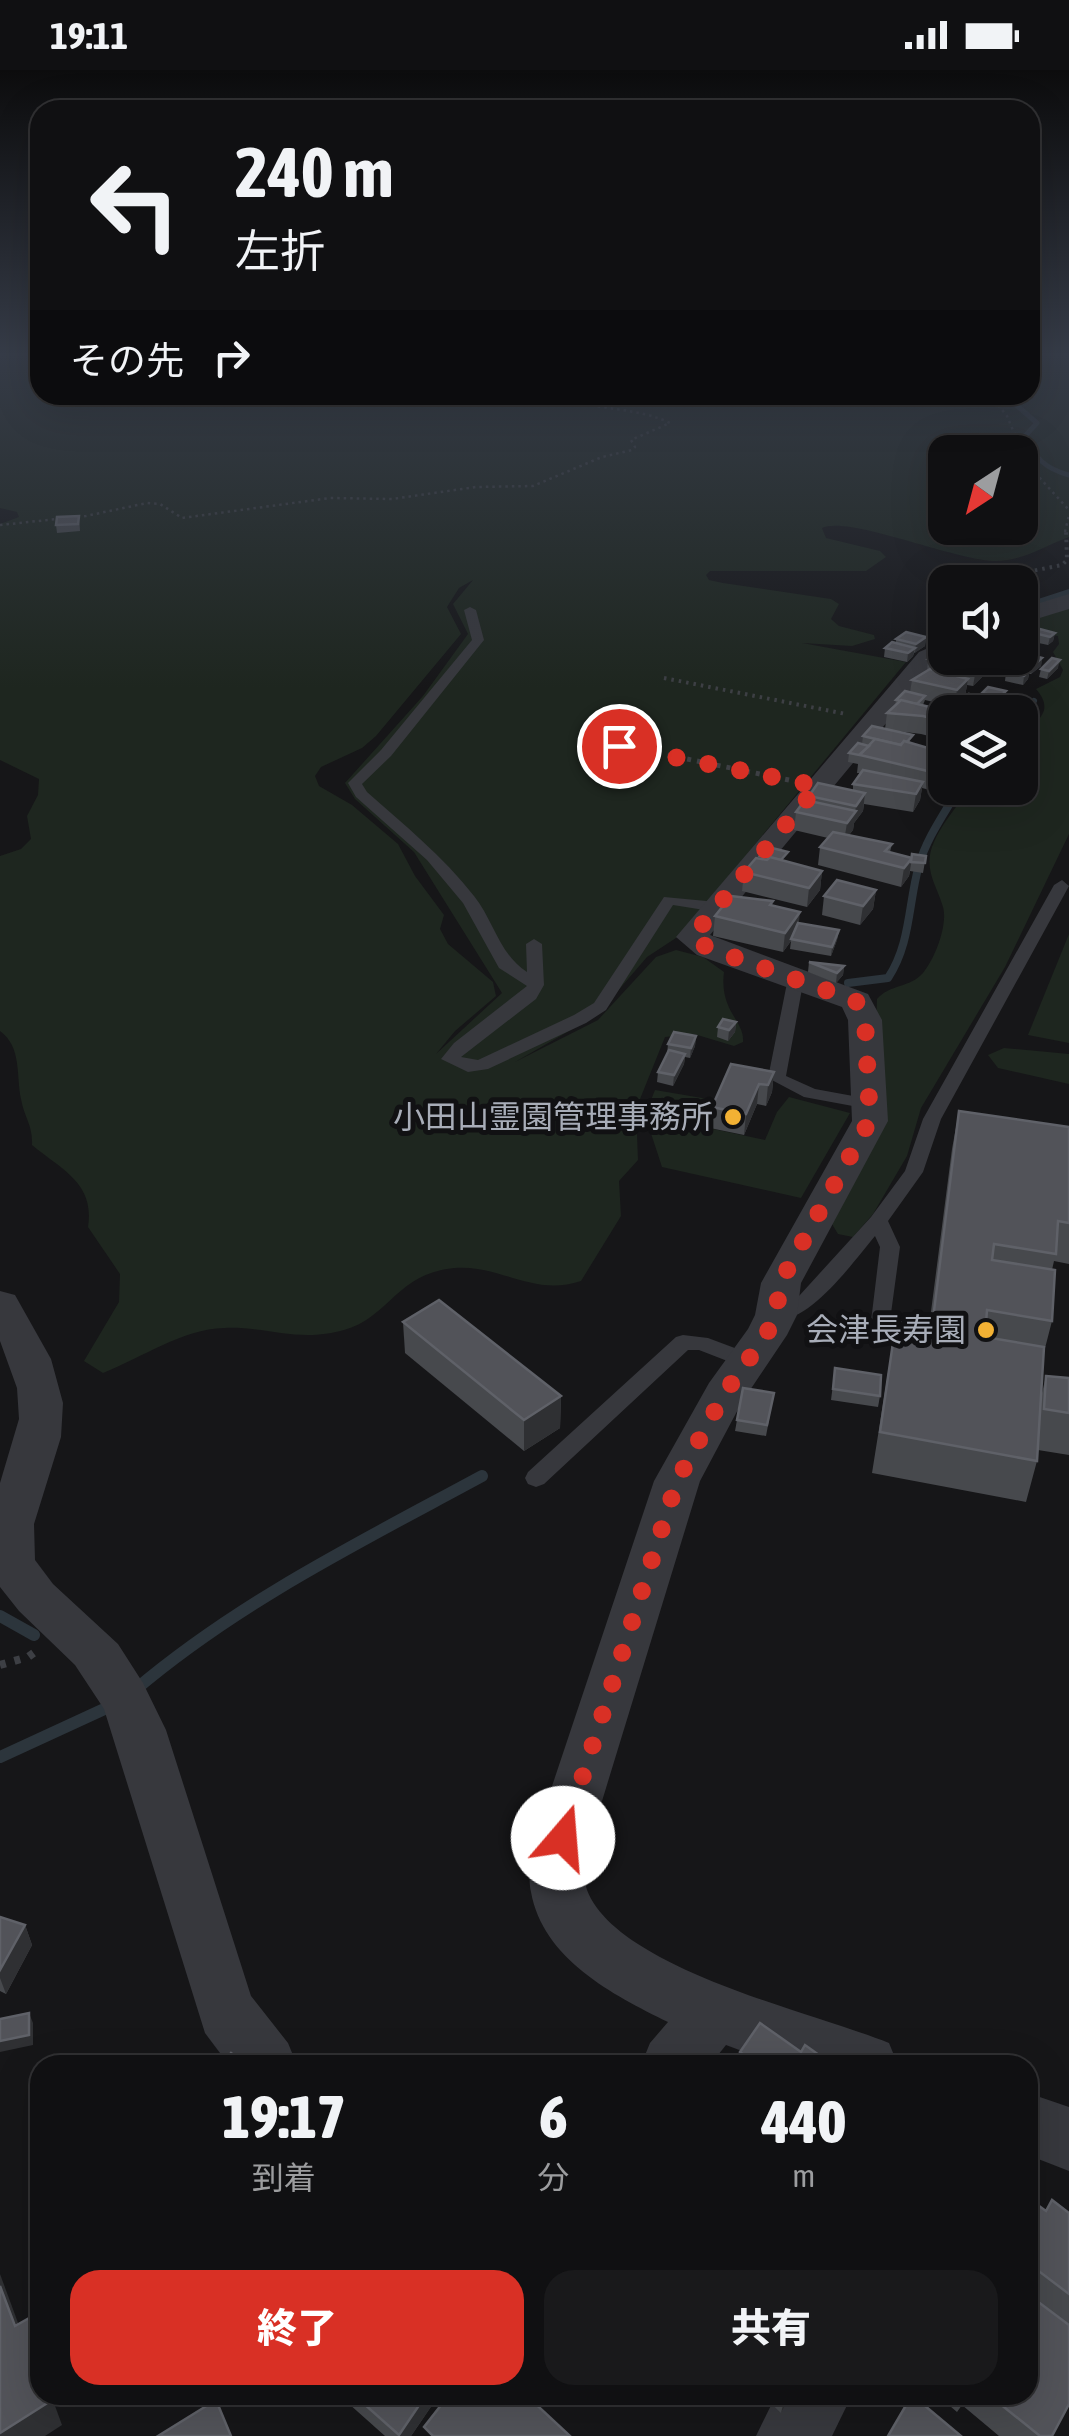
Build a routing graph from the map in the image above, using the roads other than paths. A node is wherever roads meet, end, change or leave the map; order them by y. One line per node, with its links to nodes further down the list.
1 (1069, 601): 3 (street)
2 (470, 610): 9 (lane)
3 (1038, 611)
4 (928, 657): 6 (street)
5 (1062, 885): 11 (lane)
6 (717, 908): 8 (street); 9 (lane)
7 (534, 944): 9 (lane)
8 (796, 978): 10 (street); 10 (lane)
9 (536, 985)
10 (868, 1104): 13 (street)
11 (878, 1221): 13 (lane); 14 (lane)
12 (0, 1305): 18 (street)
13 (776, 1315): 15 (street)
14 (880, 1338)
15 (748, 1361): 16 (lane); 17 (street)
16 (536, 1478)
17 (716, 2010): 19 (street); 20 (street)
18 (258, 2055)
19 (680, 2055)
20 (840, 2055)
21 (1038, 2128): 22 (street)
22 (1069, 2139)
23 (810, 2405): 24 (street)
24 (792, 2436)

